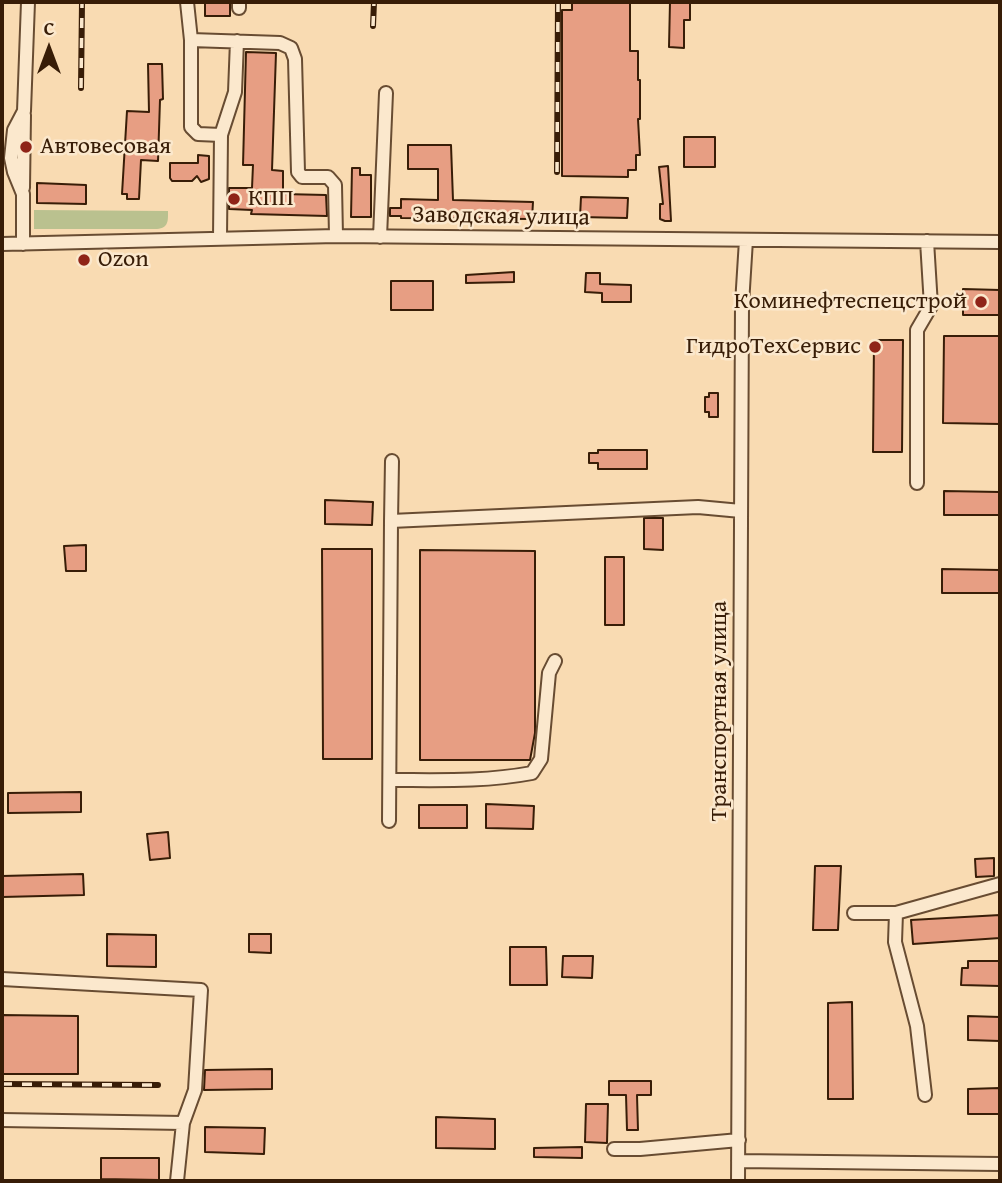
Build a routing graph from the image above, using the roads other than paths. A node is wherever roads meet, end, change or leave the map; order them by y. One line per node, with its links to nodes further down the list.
1 (28, 2): 14 (street)
2 (187, 2): 3 (street)
3 (191, 40): 4 (street); 6 (street)
4 (237, 41): 6 (street); 7 (street)
5 (386, 93): 8 (street)
6 (220, 135): 9 (street)
7 (336, 236): 8 (street, Заводская улица); 9 (street, Заводская улица)
8 (380, 237): 10 (street, Заводская улица)
9 (220, 238): 14 (street, Заводская улица)
10 (746, 240): 11 (street, Заводская улица); 17 (street, Транспортная улица)
11 (927, 241): 12 (street, Заводская улица); 16 (street)
12 (1000, 242)
13 (2, 244): 14 (street, Заводская улица)
14 (23, 244)
15 (392, 461): 18 (street)
16 (917, 483)
17 (741, 511): 18 (street); 29 (street, Транспортная улица)
18 (391, 521): 20 (street)
19 (555, 661): 20 (street)
20 (390, 780): 21 (street)
21 (389, 821)
22 (1000, 884): 24 (street)
23 (854, 913): 24 (street)
24 (896, 913): 26 (street)
25 (2, 979): 28 (street)
26 (925, 1096)
27 (2, 1120): 28 (street)
28 (183, 1123): 33 (street)
29 (738, 1140): 30 (street); 31 (street, Транспортная улица)
30 (614, 1149)
31 (738, 1161): 32 (street); 34 (street, Транспортная улица)
32 (1000, 1164)
33 (177, 1181)
34 (738, 1181)

